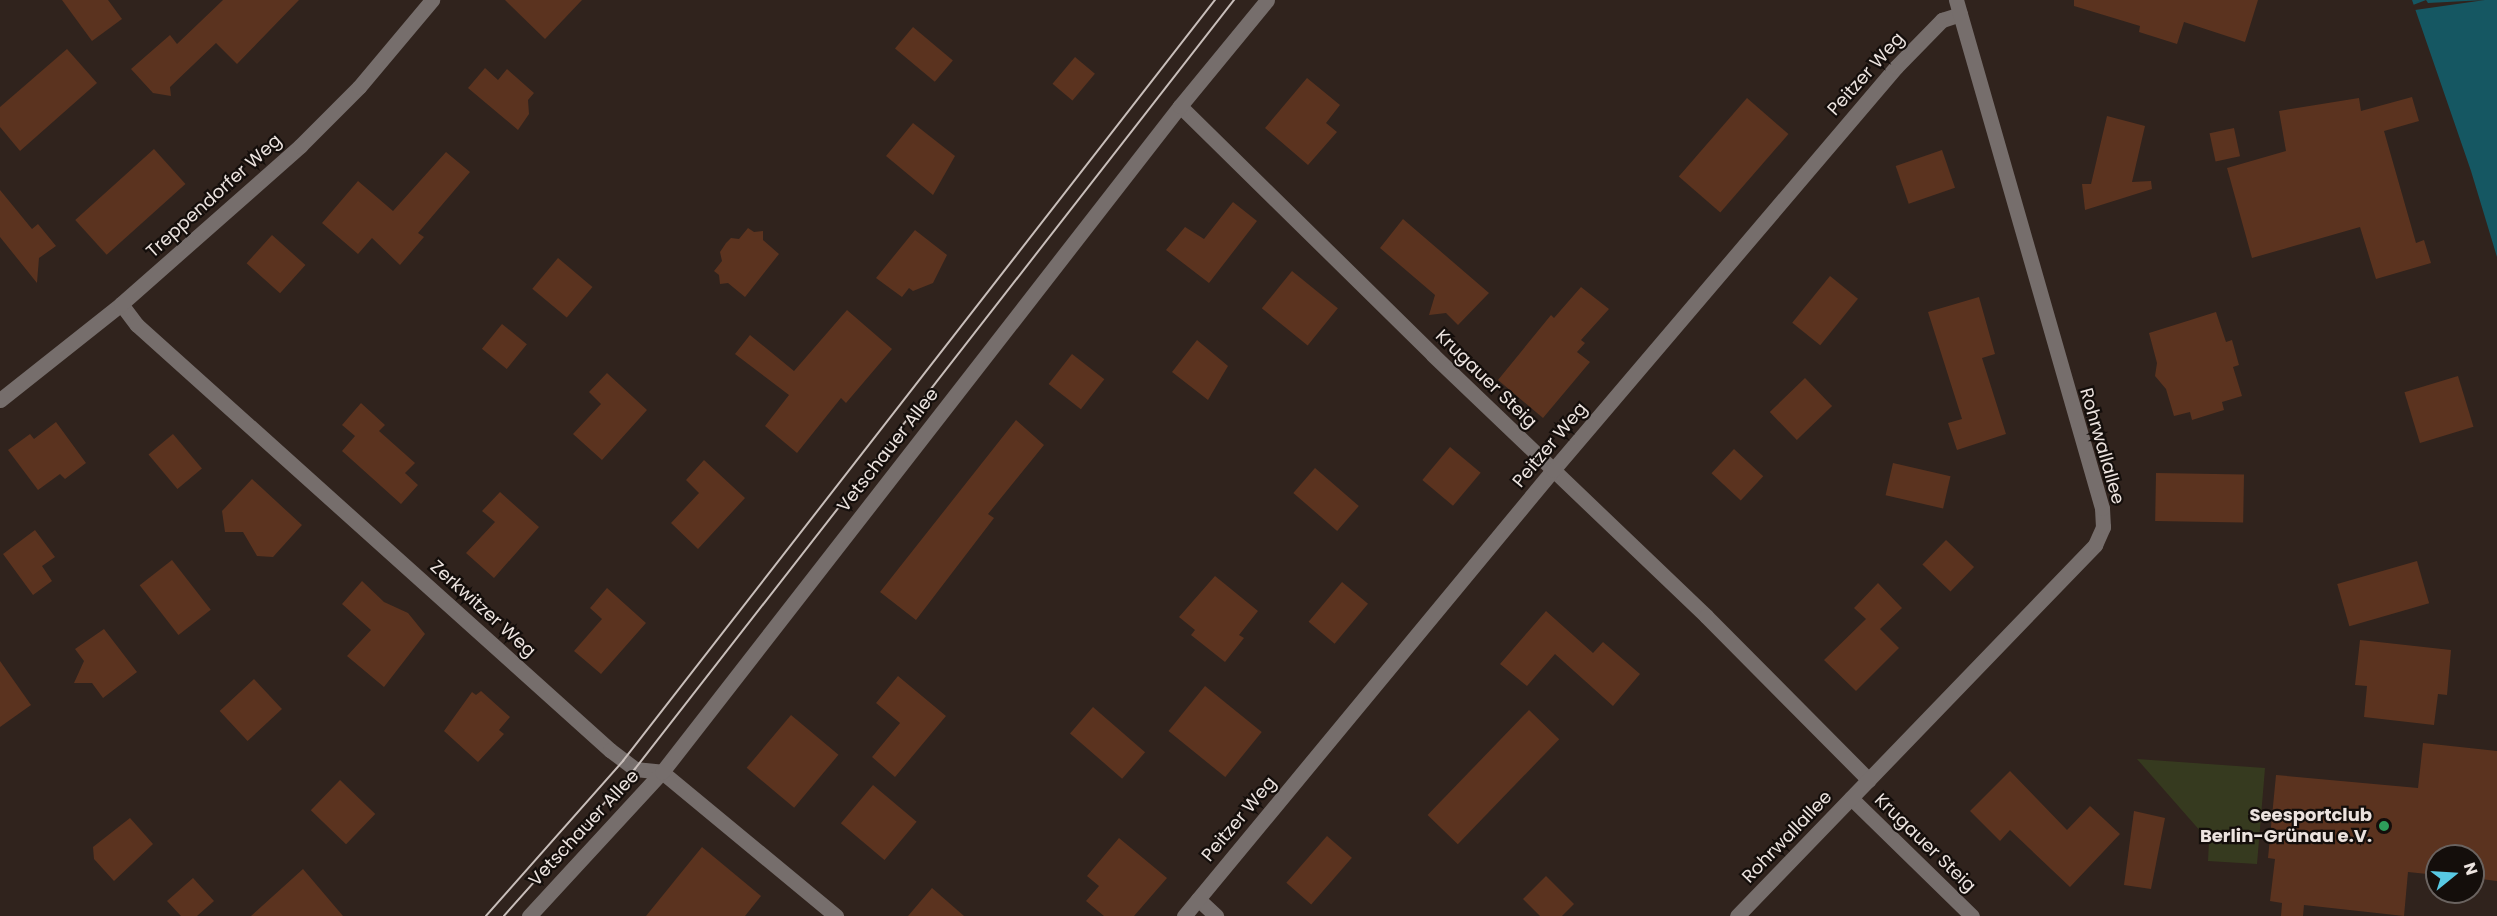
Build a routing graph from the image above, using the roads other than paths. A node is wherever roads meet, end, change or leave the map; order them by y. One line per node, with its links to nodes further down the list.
1 (432, 0): 5 (street, Treppendorfer Weg)
2 (1267, 0): 4 (street, Vetschauer Allee)
3 (1958, 7): 7 (street, Peitzer Weg); 9 (street, Rohrwallallee)
4 (1180, 106): 7 (street, Krugauer Steig); 8 (street, Vetschauer Allee)
5 (121, 304): 6 (street, Treppendorfer Weg); 8 (street, Zerkwitzer Weg)
6 (0, 400)
7 (1553, 470): 9 (street, Krugauer Steig); 11 (street, Peitzer Weg)
8 (662, 772): 12 (street, Vetschauer Allee); 13 (street)
9 (1869, 780): 10 (street, Rohrwallallee)
10 (1851, 798): 16 (street, Rohrwallallee); 17 (street, Krugauer Steig)
11 (1198, 899): 14 (street, Peitzer Weg); 15 (street)
12 (529, 916)
13 (836, 916)
14 (1184, 916)
15 (1216, 916)
16 (1737, 916)
17 (1972, 916)

